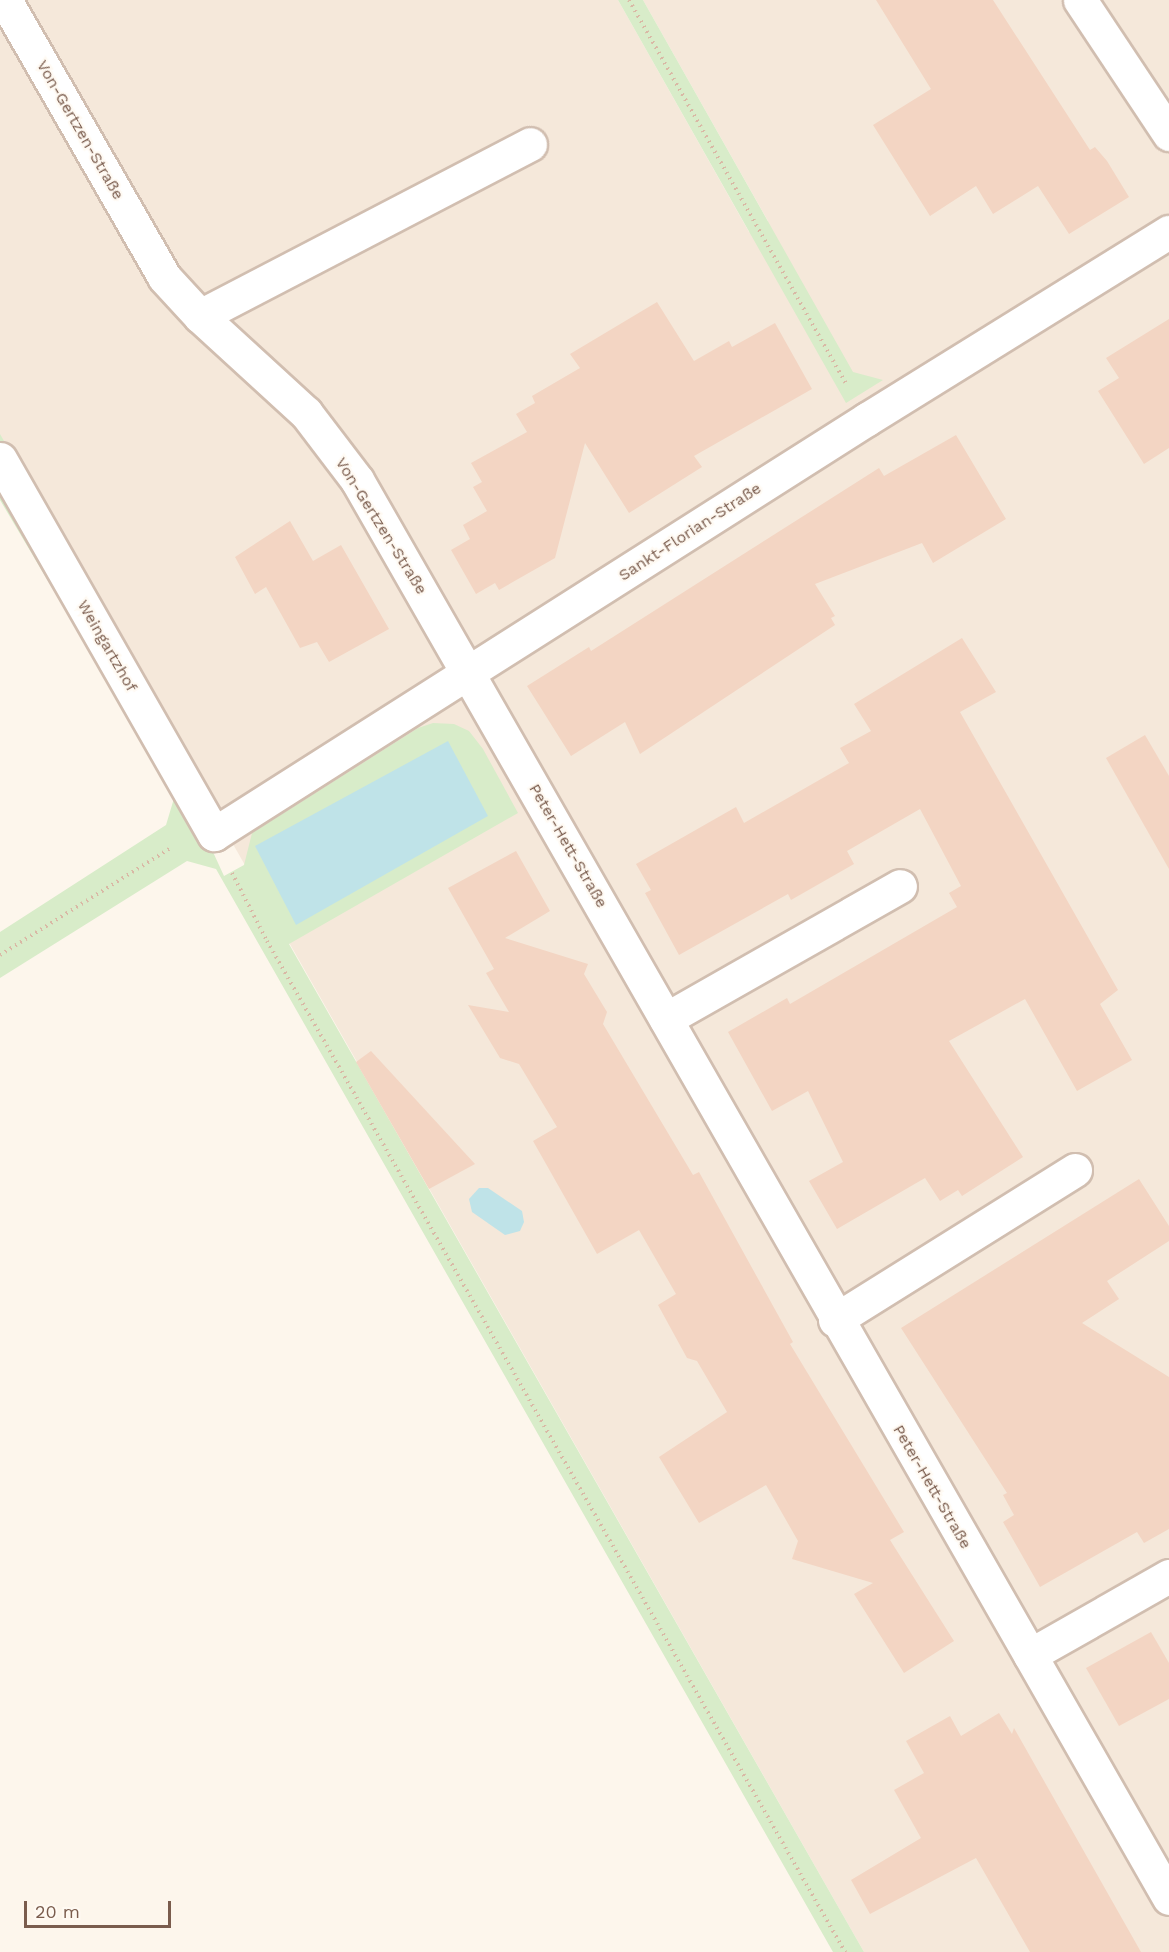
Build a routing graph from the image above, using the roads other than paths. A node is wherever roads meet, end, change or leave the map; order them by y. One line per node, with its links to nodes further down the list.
1 (5, 0): 6 (street, Von-Gertzen-Straße)
2 (1080, 0): 3 (street)
3 (1169, 134)
4 (530, 144): 6 (street)
5 (1169, 232): 8 (street, Sankt-Florian-Straße)
6 (200, 316): 8 (street, Von-Gertzen-Straße)
7 (0, 459): 9 (street, Weingartzhof)
8 (469, 673): 9 (street, Sankt-Florian-Straße); 11 (street, Peter-Hett-Straße)
9 (211, 829)
10 (900, 886): 11 (street)
11 (666, 1019): 13 (street, Peter-Hett-Straße)
12 (1075, 1170): 13 (street)
13 (835, 1320): 15 (street, Peter-Hett-Straße)
14 (1169, 1576): 15 (street)
15 (1030, 1655): 16 (street, Peter-Hett-Straße)
16 (1169, 1898)

